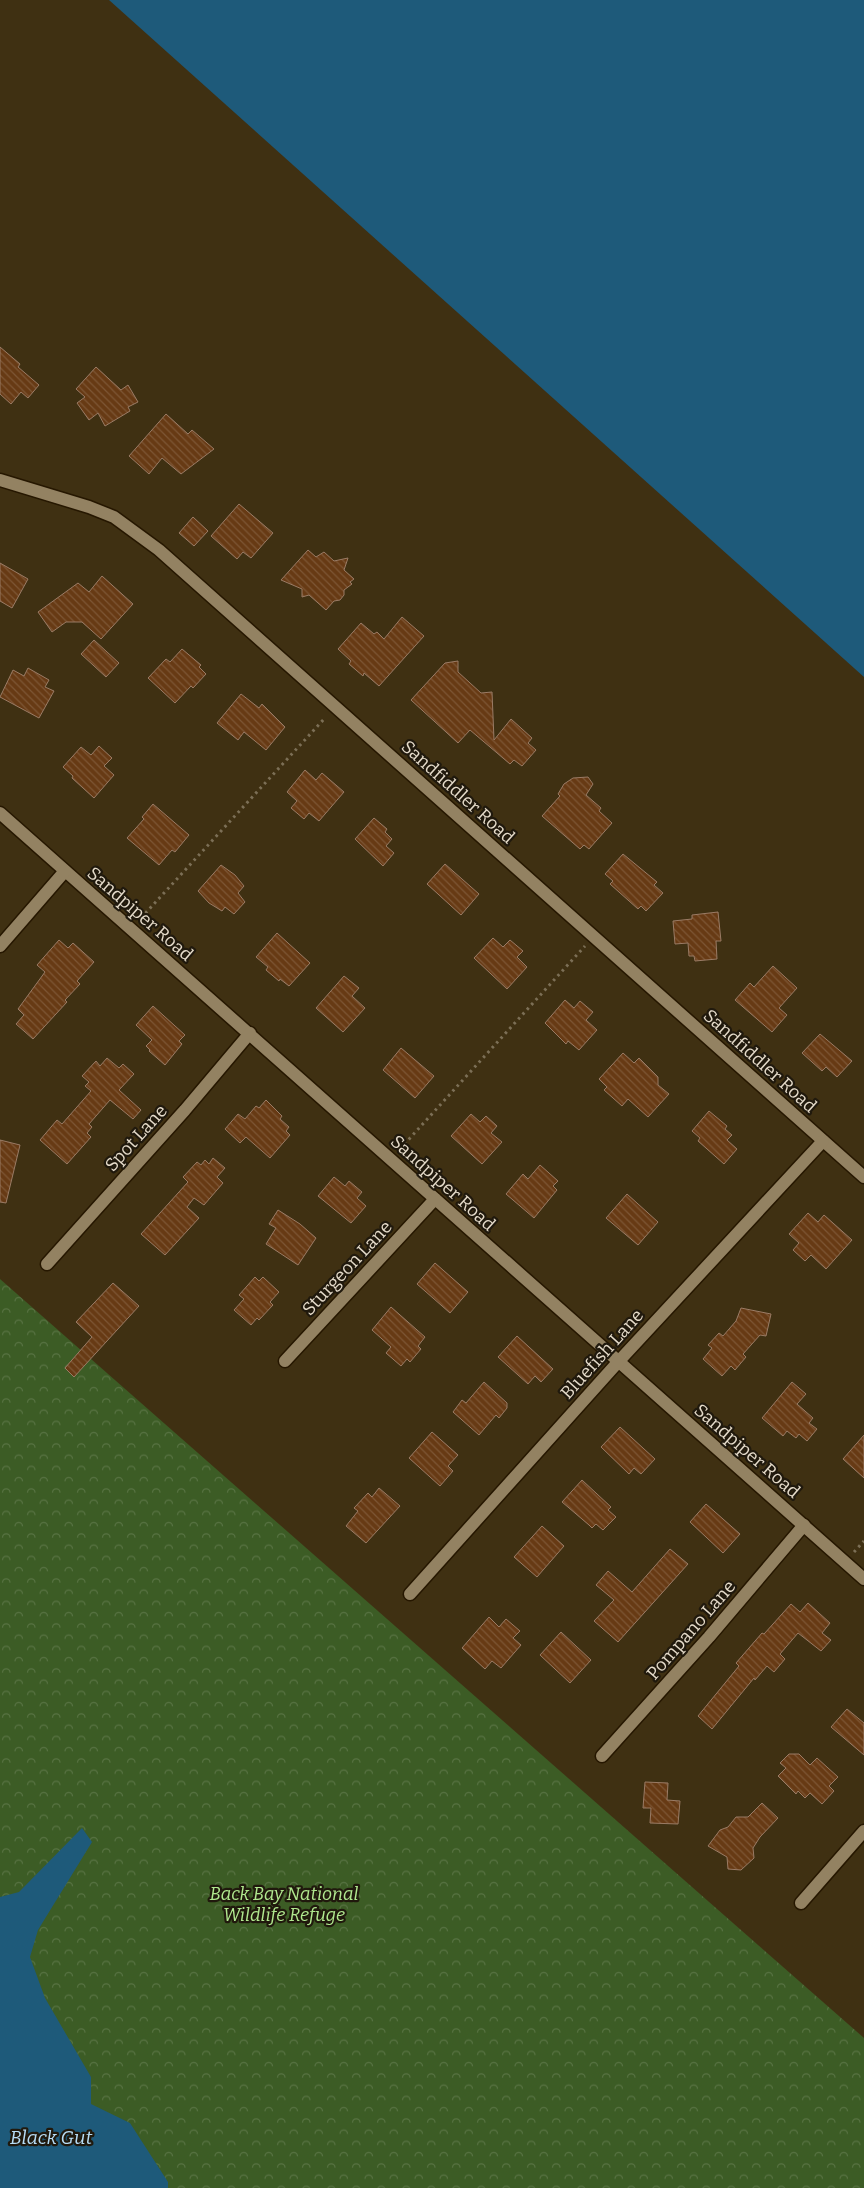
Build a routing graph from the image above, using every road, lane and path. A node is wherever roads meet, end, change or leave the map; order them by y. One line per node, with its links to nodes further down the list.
1 (0, 480): 2 (street, Sandfiddler Road)
2 (336, 707): 5 (path); 6 (street, Sandfiddler Road)
3 (0, 813): 4 (street, Sandpiper Road)
4 (66, 871): 5 (street, Sandpiper Road); 7 (street)
5 (130, 929): 8 (street, Sandpiper Road)
6 (594, 936): 9 (street, Sandfiddler Road); 10 (path)
7 (0, 946)
8 (250, 1033): 10 (street, Sandpiper Road); 13 (street, Spot Lane)
9 (823, 1141): 11 (street, Sandfiddler Road); 15 (street, Bluefish Lane)
10 (391, 1159): 12 (street, Sandpiper Road)
11 (864, 1178)
12 (435, 1199): 14 (street, Sturgeon Lane); 15 (street, Sandpiper Road)
13 (47, 1264)
14 (285, 1361)
15 (619, 1361): 16 (street, Sandpiper Road); 18 (street, Bluefish Lane)
16 (804, 1525): 17 (street, Sandpiper Road); 19 (street, Pompano Lane)
17 (864, 1579)
18 (410, 1594)
19 (602, 1756)
20 (864, 1831): 21 (street)
21 (801, 1904)

